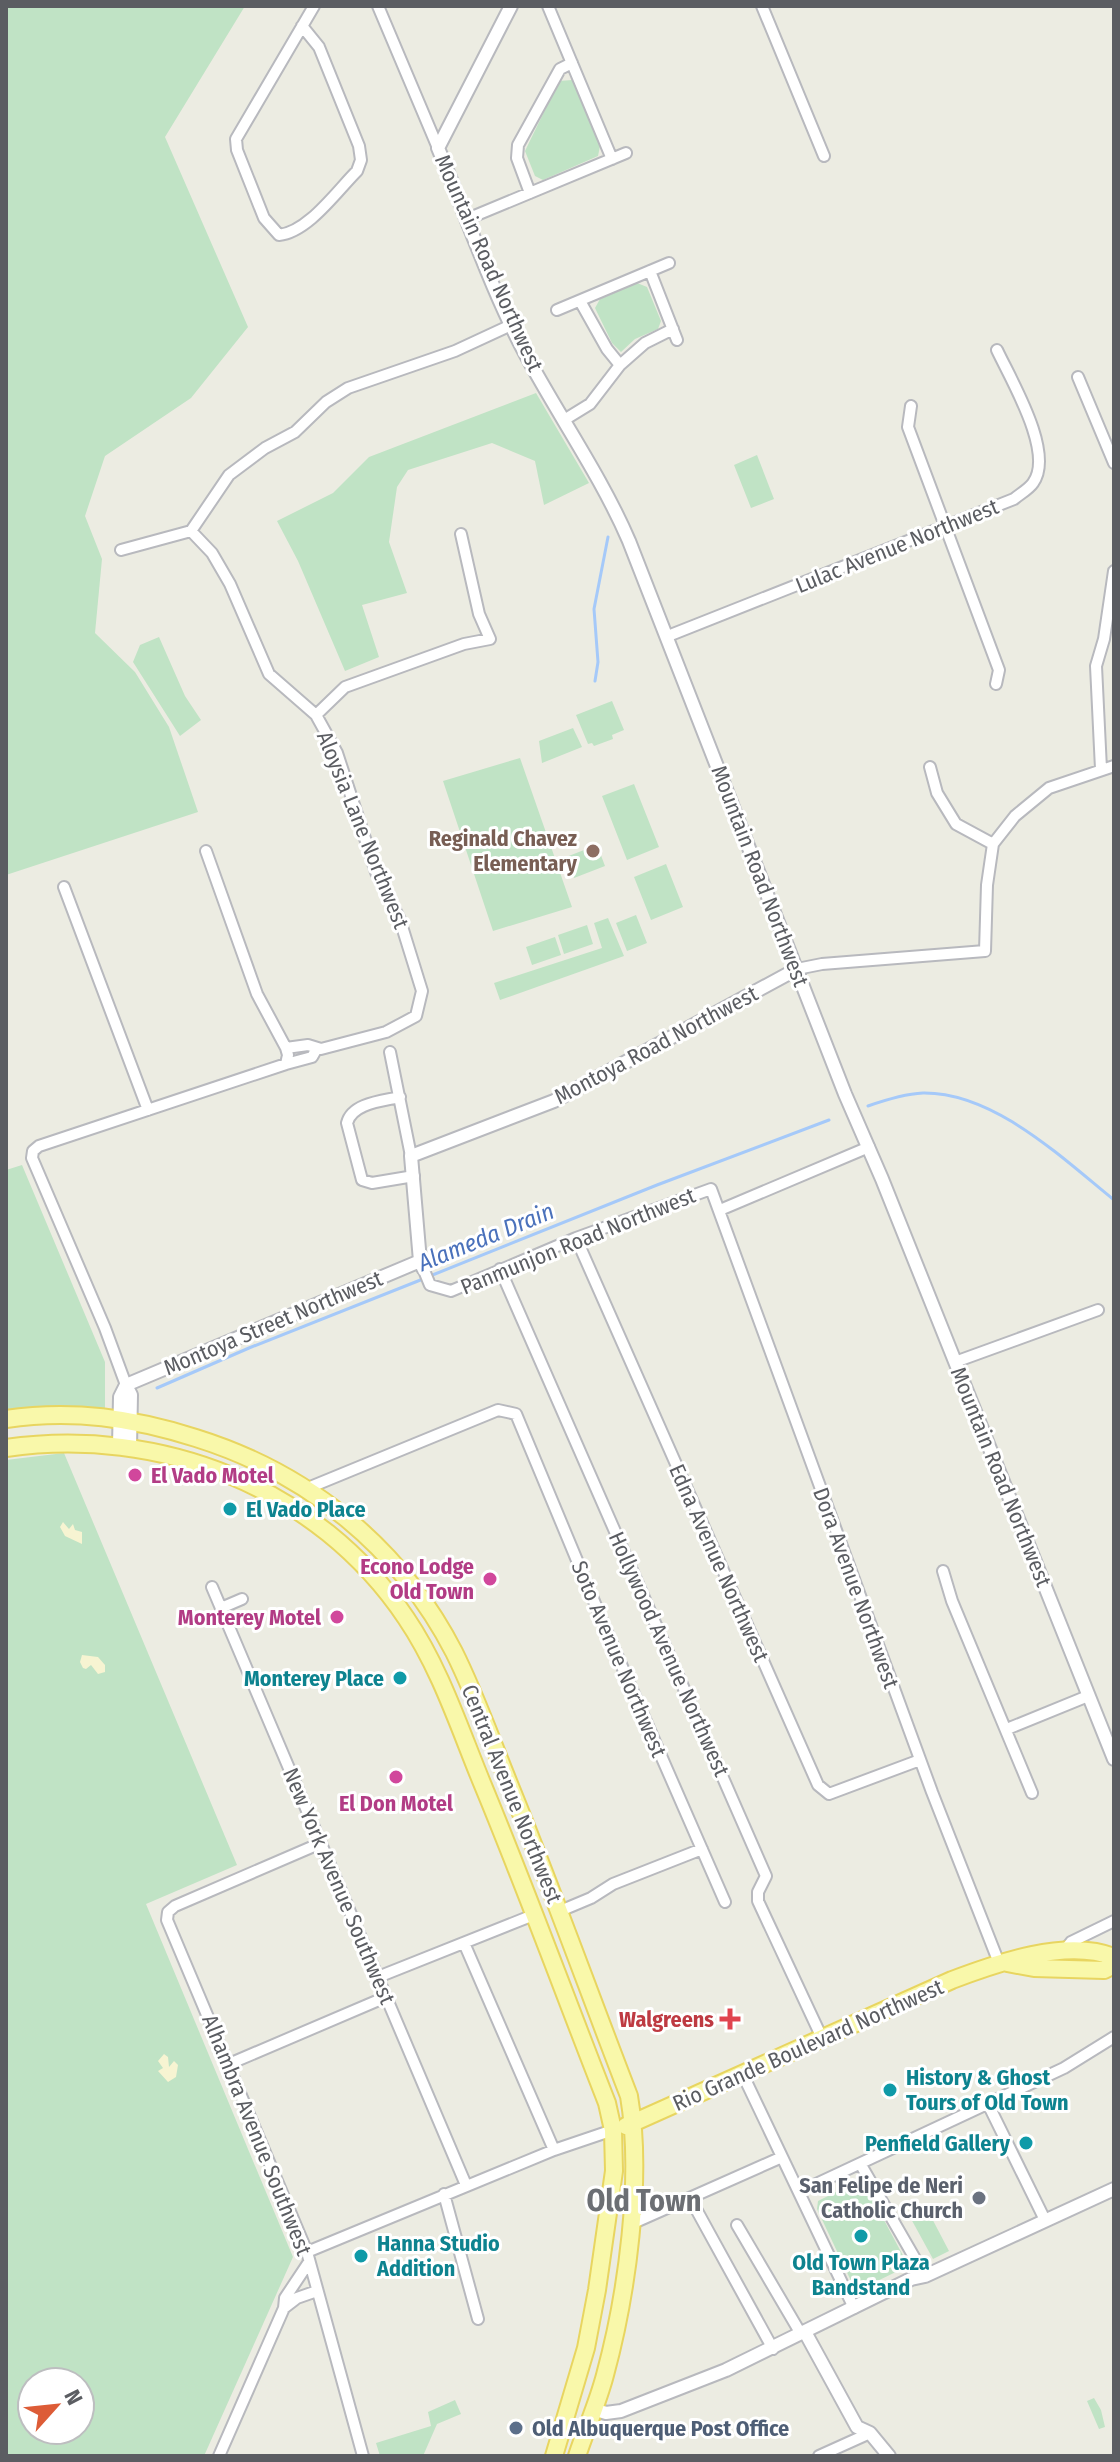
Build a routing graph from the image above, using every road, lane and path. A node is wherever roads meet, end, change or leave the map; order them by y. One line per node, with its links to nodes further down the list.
1 (314, 6): 6 (street)
2 (378, 6): 8 (street, Mountain Road Northwest)
3 (511, 6): 8 (street)
4 (548, 6): 7 (street)
5 (762, 6): 10 (street)
6 (302, 26): 6 (street)
7 (572, 63): 11 (street); 12 (street)
8 (438, 148): 13 (street, Mountain Road Northwest)
9 (626, 153): 11 (street)
10 (824, 156)
11 (612, 159): 12 (street)
12 (530, 193): 13 (street)
13 (467, 219): 18 (street, Mountain Road Northwest)
14 (669, 263): 15 (street)
15 (650, 271): 16 (street); 20 (street)
16 (580, 301): 17 (street); 20 (street)
17 (557, 310)
18 (511, 325): 23 (street, Mountain Road Northwest); 26 (street)
19 (997, 350): 25 (street, Lulac Avenue Northwest)
20 (620, 365): 23 (street)
21 (1078, 377): 24 (street)
22 (911, 406): 25 (street)
23 (564, 420): 30 (street, Mountain Road Northwest)
24 (1114, 463)
25 (945, 527): 30 (street, Lulac Avenue Northwest); 31 (street)
26 (191, 531): 28 (street); 32 (street, Aloysia Lane Northwest)
27 (461, 534): 32 (street)
28 (121, 550)
29 (1114, 571): 35 (street)
30 (668, 636): 39 (street, Mountain Road Northwest)
31 (996, 684)
32 (316, 715): 41 (street, Aloysia Lane Northwest)
33 (1114, 766): 35 (street)
34 (930, 767): 36 (street)
35 (1101, 769): 36 (street)
36 (993, 844): 39 (street, Montoya Road Northwest)
37 (206, 851): 40 (street)
38 (64, 887): 45 (street)
39 (797, 969): 46 (street, Mountain Road Northwest); 47 (street, Montoya Road Northwest)
40 (286, 1048): 41 (street, Aloysia Lane Northwest); 43 (street)
41 (316, 1050): 43 (street, Aloysia Lane Northwest)
42 (390, 1052): 44 (street)
43 (286, 1064): 45 (street, Aloysia Lane Northwest)
44 (400, 1097): 47 (street); 48 (street)
45 (148, 1110): 55 (street, Aloysia Lane Northwest)
46 (869, 1147): 49 (street, Panmunjon Road Northwest); 54 (street, Mountain Road Northwest)
47 (411, 1156): 48 (street)
48 (414, 1176): 51 (street)
49 (720, 1210): 50 (street, Panmunjon Road Northwest); 68 (street, Dora Avenue Northwest)
50 (576, 1238): 52 (street, Panmunjon Road Northwest); 68 (street, Edna Avenue Northwest)
51 (421, 1264): 52 (street, Panmunjon Road Northwest); 55 (street, Montoya Street Northwest)
52 (500, 1269): 83 (street, Hollywood Avenue Northwest)
53 (1098, 1310): 54 (street)
54 (955, 1362): 65 (street, Mountain Road Northwest)
55 (126, 1385): 57 (street)
56 (6, 1419): 57 (main road, Central Avenue Northwest)
57 (126, 1419): 58 (street); 60 (main road, Central Avenue Northwest)
58 (125, 1446): 59 (main road); 74 (main road)
59 (6, 1448)
60 (308, 1488): 71 (street, Soto Avenue Northwest); 73 (main road, Central Avenue Northwest)
61 (943, 1571): 66 (street)
62 (212, 1587): 64 (street, New York Avenue Southwest)
63 (242, 1599): 64 (street)
64 (221, 1608): 70 (street, New York Avenue Southwest)
65 (1088, 1696): 66 (street); 67 (street, Mountain Road Northwest)
66 (1007, 1729): 69 (street)
67 (1114, 1759)
68 (920, 1760): 78 (street, Dora Avenue Northwest)
69 (1032, 1793)
70 (321, 1843): 80 (street, New York Avenue Southwest); 84 (street, Alhambra Avenue Southwest)
71 (702, 1849): 72 (street, Soto Avenue Northwest); 73 (street)
72 (725, 1902)
73 (560, 1911): 87 (main road, Central Avenue Northwest)
74 (536, 1914): 76 (street); 88 (main road)
75 (1114, 1921): 77 (street)
76 (464, 1943): 80 (street); 89 (street)
77 (1063, 1952): 78 (main road, Rio Grande Boulevard Northwest); 79 (main road, Rio Grande Boulevard Northwest)
78 (1002, 1962): 79 (main road, Rio Grande Boulevard Northwest); 83 (main road, Rio Grande Boulevard Northwest)
79 (1112, 1966)
80 (378, 1977): 81 (street, New York Avenue Southwest)
81 (386, 1997): 84 (street); 92 (street, New York Avenue Southwest)
82 (1114, 2037): 86 (street)
83 (822, 2038): 85 (main road, Rio Grande Boulevard Northwest)
84 (229, 2064): 100 (street, Alhambra Avenue Southwest)
85 (743, 2075): 87 (main road, Rio Grande Boulevard Northwest); 90 (street)
86 (988, 2104): 91 (street); 97 (street)
87 (634, 2124): 88 (main road, Rio Grande Boulevard Northwest); 98 (main road, Central Avenue Northwest)
88 (613, 2130): 89 (street); 112 (main road)
89 (554, 2150): 92 (street)
90 (782, 2157): 94 (street); 96 (street)
91 (861, 2165): 94 (street); 101 (street)
92 (466, 2185): 95 (street)
93 (1114, 2189): 97 (street)
94 (799, 2192): 104 (street)
95 (444, 2194): 100 (street); 105 (street)
96 (690, 2198): 98 (street); 107 (street)
97 (1045, 2220): 101 (street)
98 (631, 2224): 108 (main road, Central Avenue Northwest)
99 (737, 2225): 106 (street)
100 (308, 2257): 102 (street, Alhambra Avenue Southwest); 103 (street)
101 (925, 2276): 104 (street)
102 (317, 2291): 103 (street); 111 (street, Alhambra Avenue Southwest)
103 (284, 2308): 110 (street)
104 (854, 2308): 106 (street)
105 (478, 2319)
106 (803, 2333): 107 (street); 109 (street)
107 (773, 2349): 108 (street)
108 (593, 2409): 113 (main road, Central Avenue Northwest)
109 (870, 2433): 114 (street); 115 (street)
110 (219, 2456)
111 (363, 2456)
112 (554, 2456)
113 (577, 2456)
114 (819, 2456)
115 (889, 2456)

